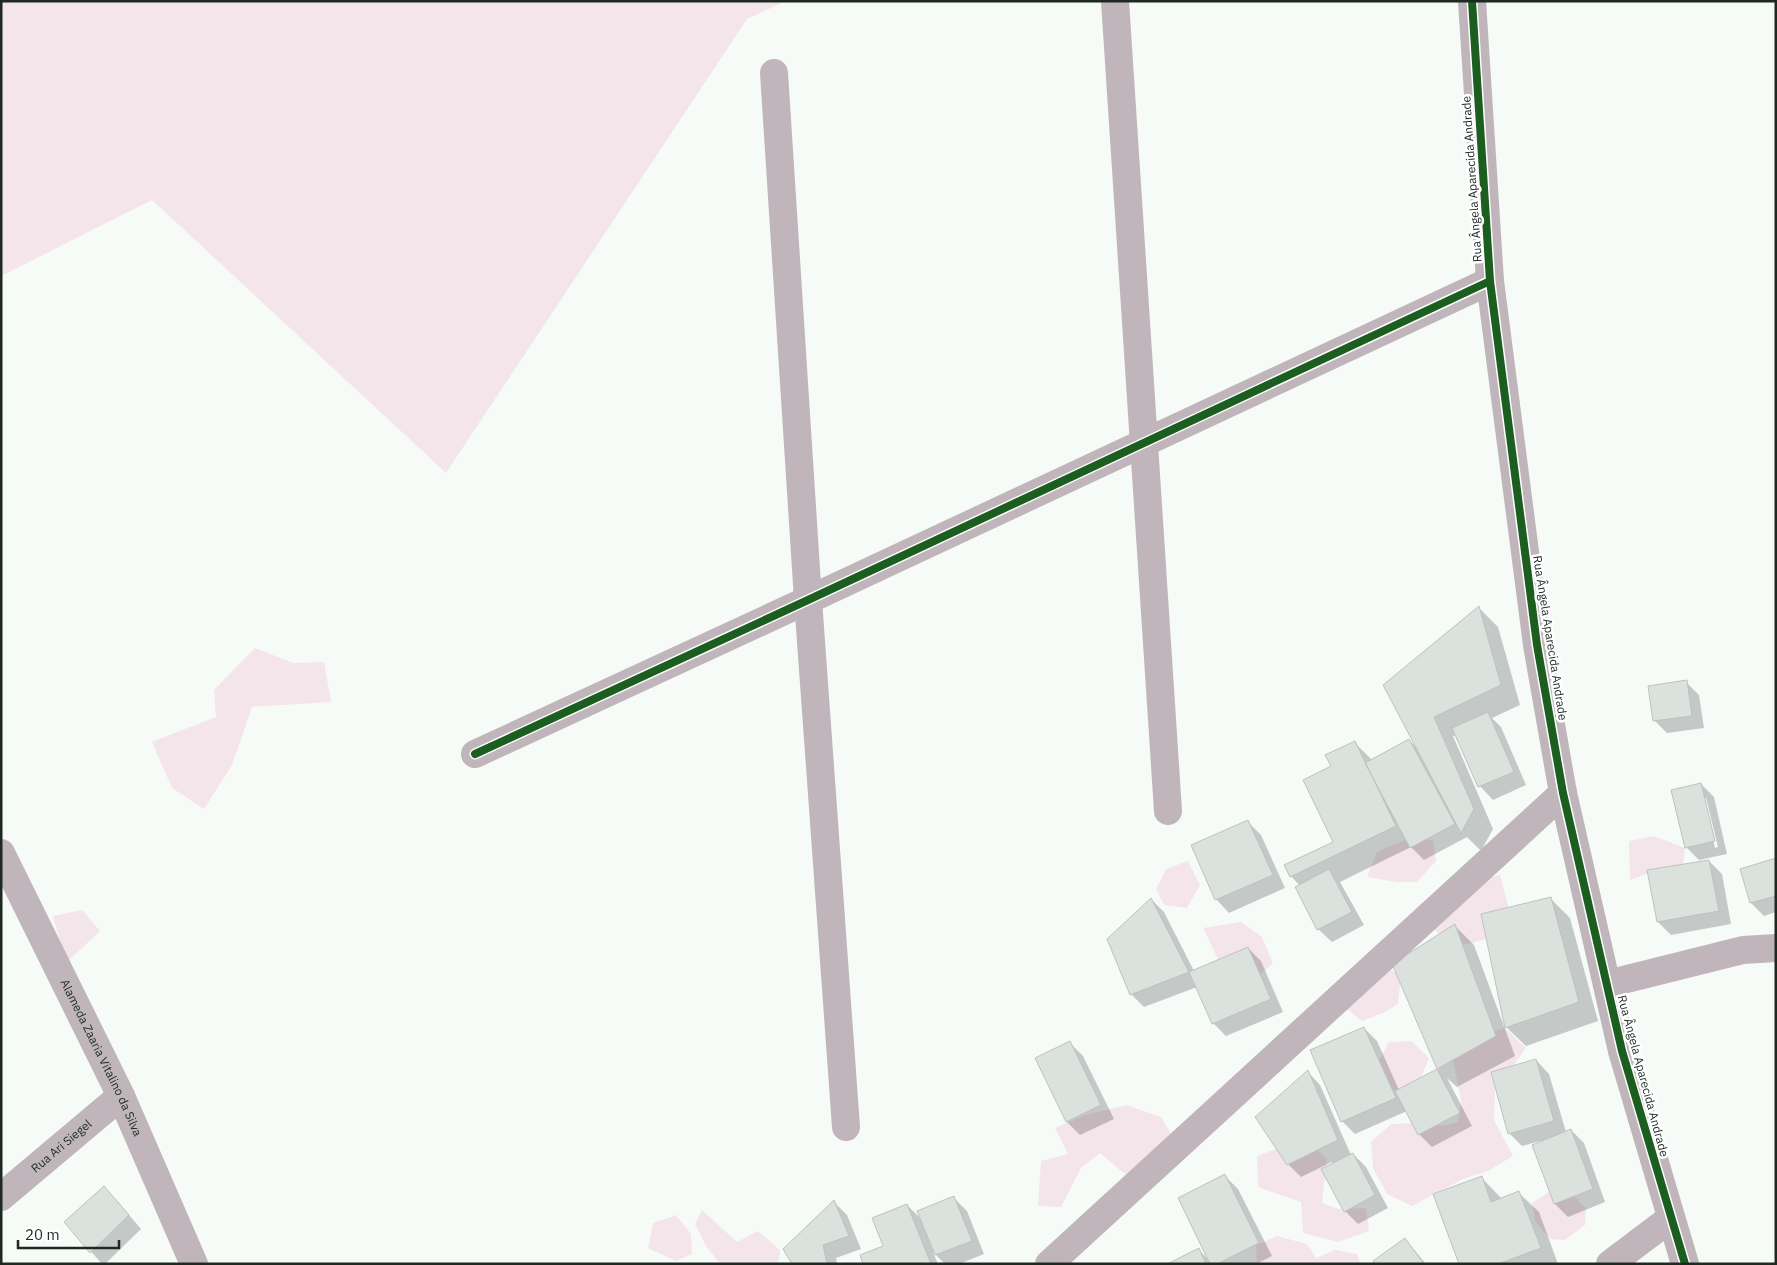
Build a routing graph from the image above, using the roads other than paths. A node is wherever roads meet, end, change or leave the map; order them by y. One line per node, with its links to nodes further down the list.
1 (1115, 1): 5 (street)
2 (1472, 1): 4 (street, Rua Ângela Aparecida Andrade)
3 (774, 73): 6 (street)
4 (1490, 281): 5 (street); 8 (street, Rua Ângela Aparecida Andrade)
5 (1145, 442): 6 (street); 9 (street)
6 (808, 600): 7 (street); 14 (street)
7 (475, 754)
8 (1563, 793): 12 (street, Rua Ângela Aparecida Andrade); 18 (street)
9 (1168, 811)
10 (1, 853): 13 (street, Alameda Zaaria Vitalino da Silva)
11 (1776, 948): 12 (street)
12 (1607, 984): 16 (street, Rua Ângela Aparecida Andrade)
13 (121, 1096): 15 (street, Rua Ari Siegel); 17 (street, Alameda Zaaria Vitalino da Silva)
14 (846, 1127)
15 (1, 1198)
16 (1671, 1218): 19 (street); 20 (street, Rua Ângela Aparecida Andrade)
17 (194, 1264)
18 (1049, 1264)
19 (1610, 1264)
20 (1685, 1264)

